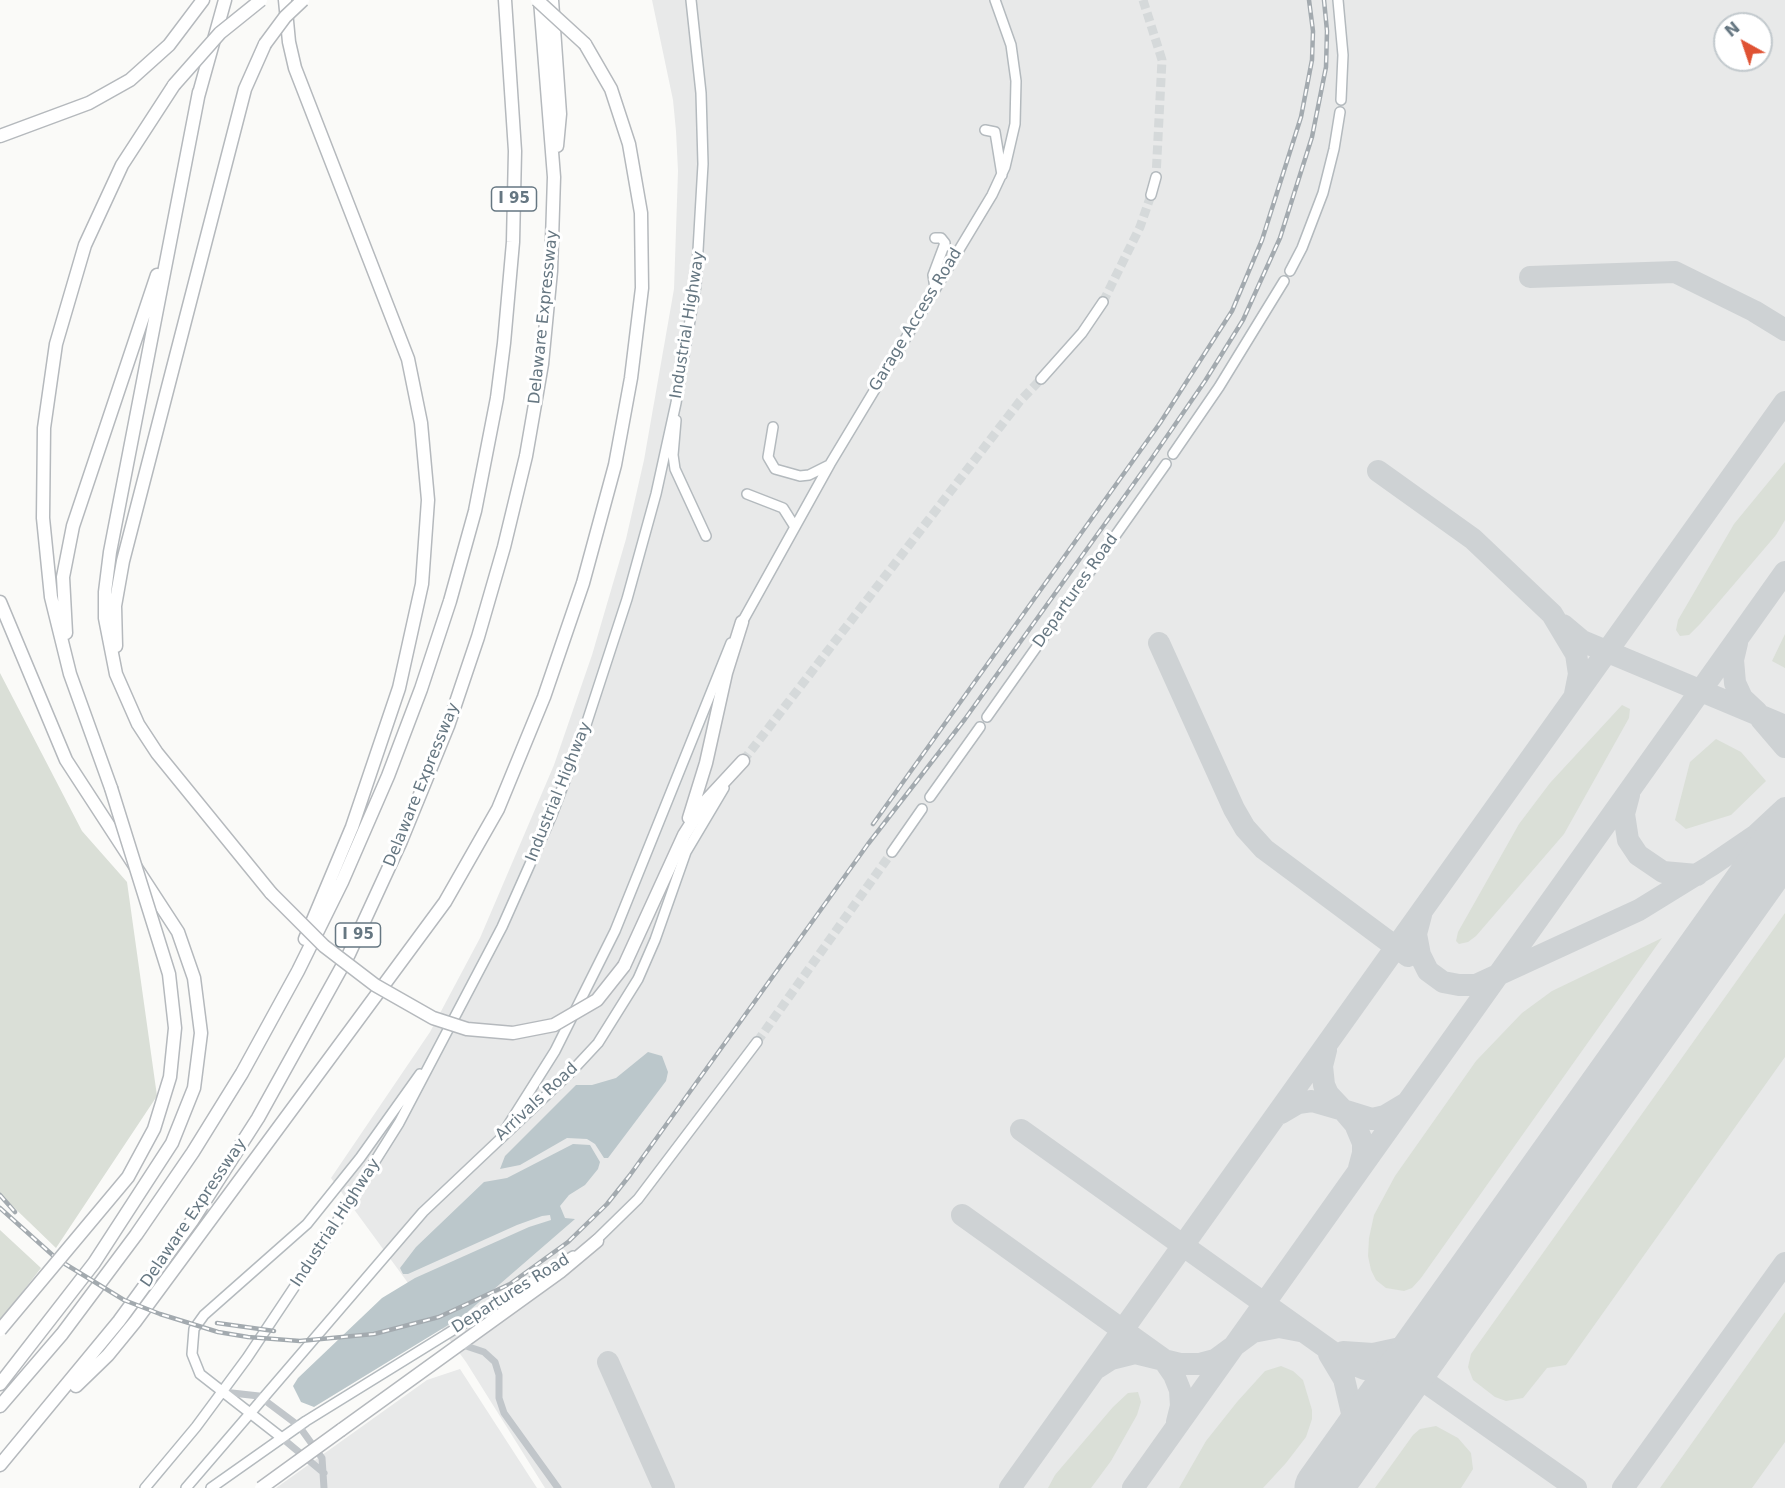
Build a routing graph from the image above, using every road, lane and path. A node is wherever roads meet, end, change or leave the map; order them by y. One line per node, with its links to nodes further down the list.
1 (203, 0): 18 (highway)
2 (225, 0): 14 (highway)
3 (261, 0): 39 (highway, bridge)
4 (285, 0): 48 (highway)
5 (303, 0): 43 (highway, bridge)
6 (505, 0): 48 (highway, I 95)
7 (538, 0): 13 (highway, bridge); 20 (highway, Delaware Expressway / I 95)
8 (544, 0): 13 (highway, bridge)
9 (552, 0): 20 (highway)
10 (691, 0): 29 (street, Industrial Highway)
11 (995, 0): 19 (street, Garage Access Road)
12 (1338, 0): 15 (street)
13 (585, 44): 60 (highway)
14 (199, 92): 39 (highway); 43 (highway)
15 (1341, 100)
16 (1340, 112): 24 (street)
17 (985, 130): 19 (street)
18 (0, 136)
19 (1002, 175): 26 (street, Garage Access Road)
20 (554, 177): 60 (highway, Delaware Expressway / I 95)
21 (1155, 177): 22 (street)
22 (1151, 195)
23 (935, 238): 26 (street)
24 (1290, 271)
25 (1284, 281): 31 (street)
26 (935, 288): 33 (street, Garage Access Road)
27 (1103, 302): 28 (street)
28 (1041, 379)
29 (676, 403): 36 (street); 49 (street, Industrial Highway)
30 (773, 427): 33 (street)
31 (1173, 454)
32 (1166, 464): 40 (street, Departures Road)
33 (830, 465): 35 (street, Garage Access Road)
34 (747, 494): 35 (street)
35 (795, 527): 38 (street, Garage Access Road)
36 (706, 536)
37 (0, 602): 55 (highway)
38 (742, 622): 46 (highway); 51 (street, Garage Access Road)
39 (86, 715): 53 (highway, bridge)
40 (987, 717)
41 (980, 727): 44 (street)
42 (743, 761): 46 (highway); 51 (street, Arrivals Road)
43 (185, 787): 46 (highway, bridge)
44 (930, 797)
45 (922, 808): 47 (street)
46 (679, 844)
47 (892, 852)
48 (275, 1012): 58 (highway, I 95)
49 (446, 1035): 56 (street, Industrial Highway); 56 (street)
50 (757, 1042): 52 (street, Departures Road)
51 (502, 1134): 57 (street, Arrivals Road)
52 (597, 1241): 54 (highway); 61 (street, Departures Road)
53 (0, 1330)
54 (460, 1344): 68 (highway, bridge); 70 (street)
55 (0, 1384)
56 (222, 1392): 57 (street); 59 (street); 65 (street, Industrial Highway)
57 (263, 1399): 59 (street); 61 (street)
58 (0, 1406)
59 (249, 1414): 62 (street); 66 (street)
60 (44, 1415): 63 (highway, Delaware Expressway / I 95)
61 (299, 1426): 62 (street, Departures Road); 64 (street)
62 (282, 1438): 64 (street); 67 (street, Departures Road)
63 (0, 1465)
64 (324, 1473): 69 (street)
65 (145, 1488)
66 (186, 1488)
67 (211, 1488)
68 (261, 1488)
69 (324, 1488)
70 (558, 1488)

